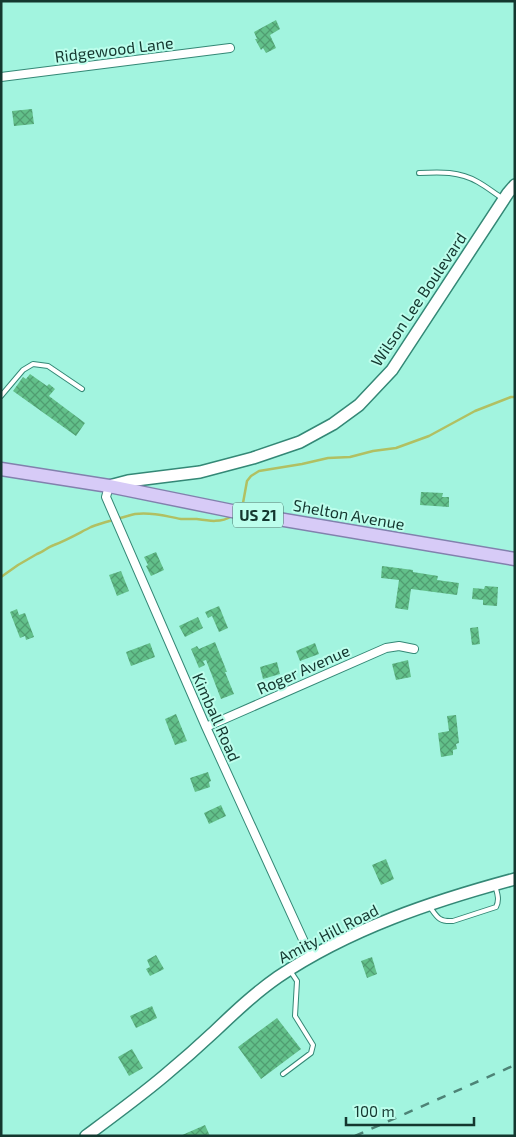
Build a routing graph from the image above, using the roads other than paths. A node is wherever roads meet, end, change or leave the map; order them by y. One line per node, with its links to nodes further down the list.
1 (230, 48): 2 (street, Ridgewood Lane)
2 (1, 77)
3 (419, 173): 5 (lane)
4 (515, 186): 5 (street, Wilson Lee Boulevard)
5 (504, 199): 9 (street, Wilson Lee Boulevard)
6 (82, 389): 7 (lane)
7 (1, 396)
8 (1, 469): 9 (main road, Shelton Avenue / US 21)
9 (109, 486): 10 (main road, Shelton Avenue / US 21); 12 (street, Kimball Road)
10 (515, 560)
11 (414, 649): 12 (street, Roger Avenue)
12 (206, 727): 16 (street, Kimball Road)
13 (515, 879): 14 (street, Amity Hill Road)
14 (495, 884): 15 (street, Amity Hill Road); 15 (lane)
15 (429, 905): 16 (street, Amity Hill Road)
16 (311, 957): 17 (street, Amity Hill Road)
17 (289, 970): 18 (lane); 19 (street, Amity Hill Road)
18 (283, 1074)
19 (86, 1136)

